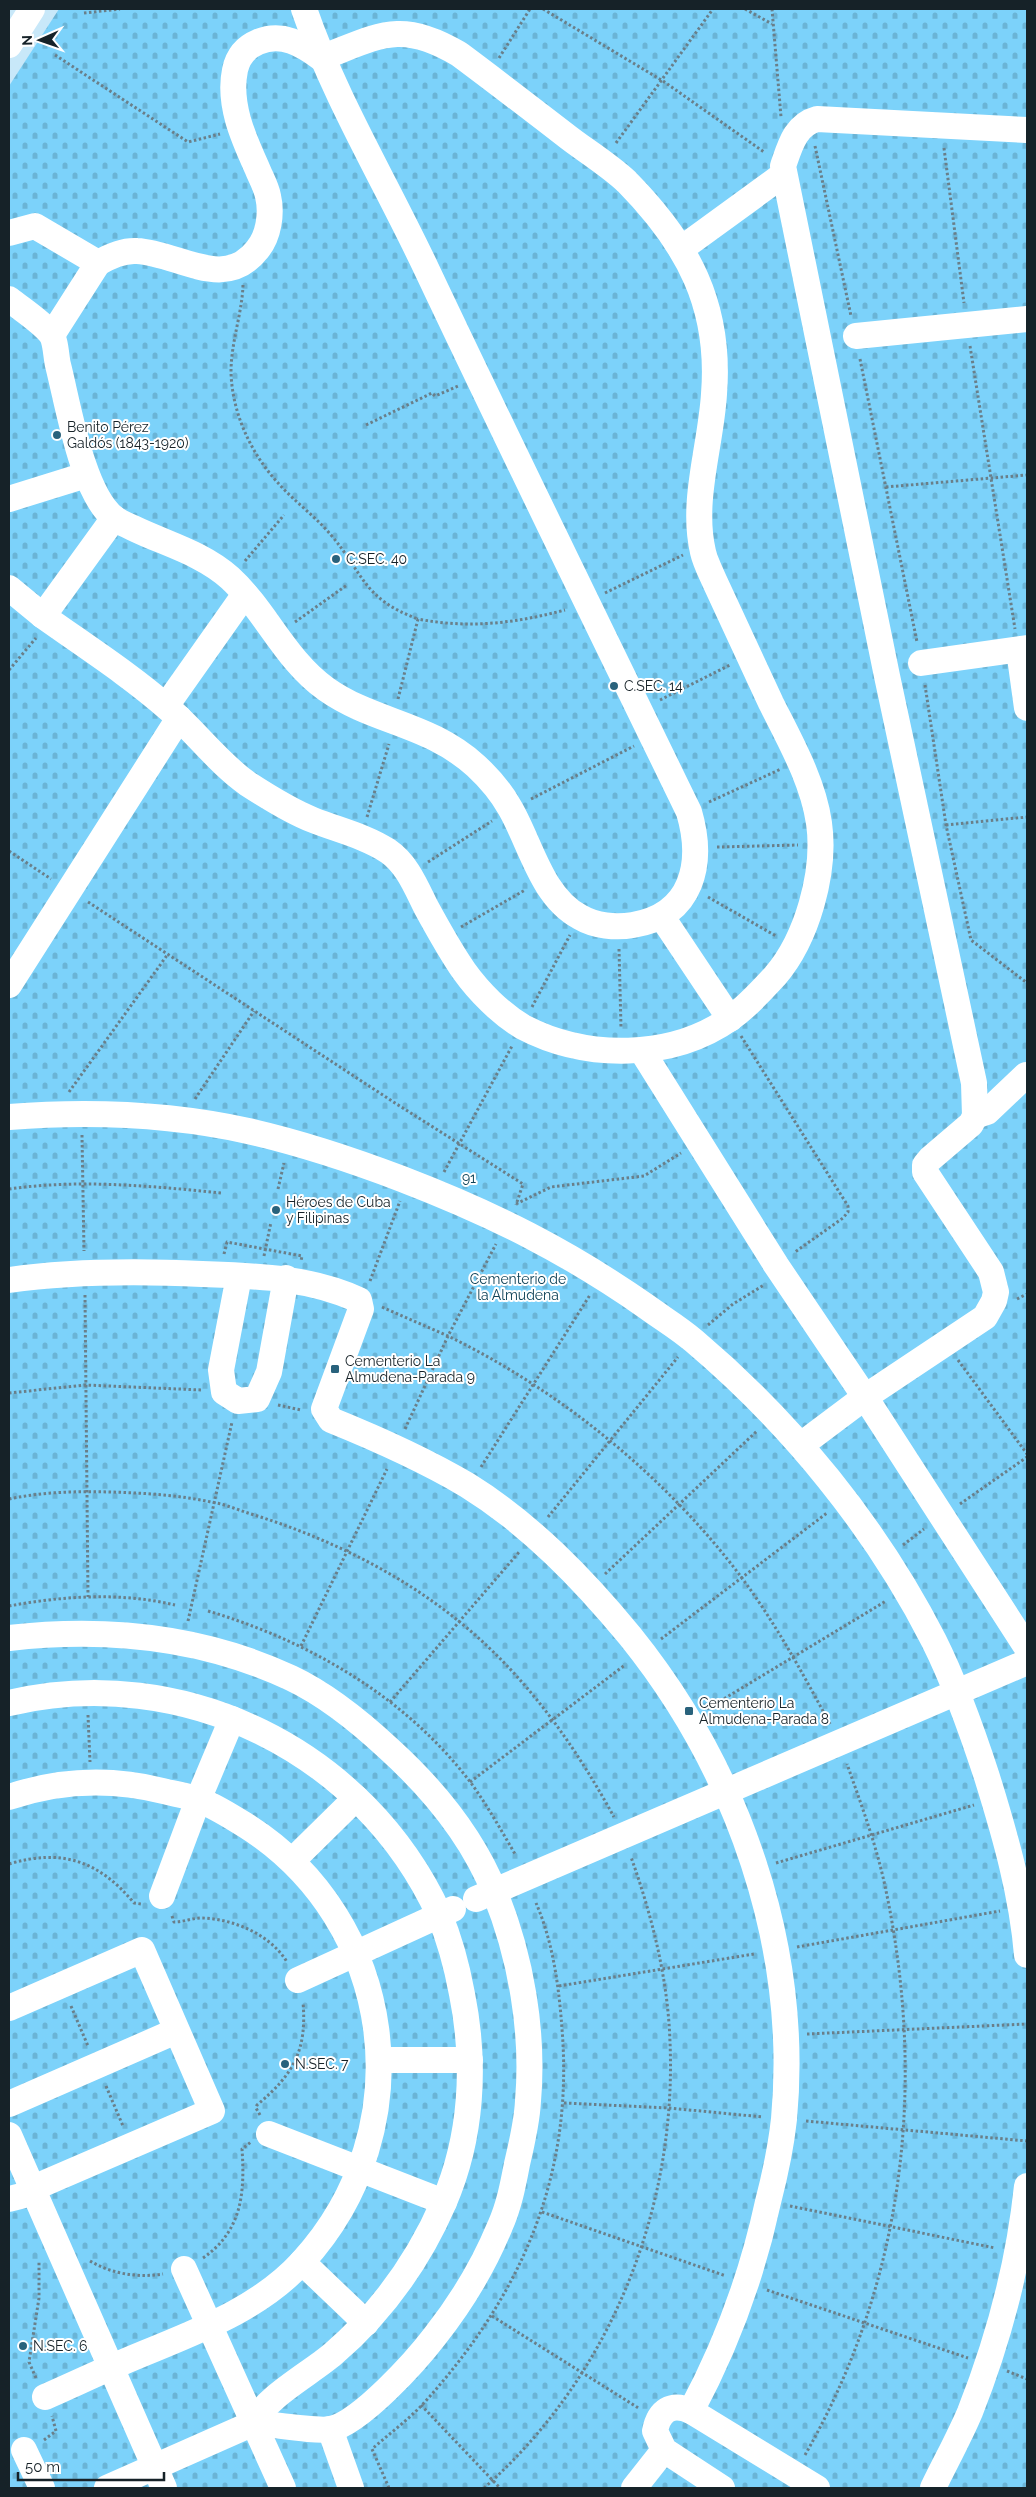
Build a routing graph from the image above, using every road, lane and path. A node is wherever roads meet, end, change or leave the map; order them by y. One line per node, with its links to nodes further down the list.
1 (32, 9): 11 (street)
2 (120, 9): 9 (path)
3 (304, 9): 13 (street)
4 (530, 9): 14 (path)
5 (543, 9): 15 (path)
6 (713, 9): 15 (path)
7 (745, 9): 10 (path)
8 (772, 9): 10 (path)
9 (84, 13)
10 (772, 24): 18 (path)
11 (9, 45)
12 (55, 55): 17 (path)
13 (321, 58): 14 (street); 17 (street); 31 (street)
14 (488, 75): 23 (street)
15 (663, 82): 20 (path); 21 (path)
16 (941, 125): 18 (street); 19 (street); 28 (path)
17 (241, 128): 25 (street)
18 (802, 129): 21 (street); 30 (path)
19 (1027, 130)
20 (616, 143)
21 (783, 170): 23 (street); 84 (street)
22 (9, 233): 24 (street)
23 (681, 249): 40 (street)
24 (98, 263): 25 (street); 29 (street)
25 (241, 264): 46 (path)
26 (9, 299): 29 (street)
27 (1027, 319): 28 (street)
28 (966, 325): 30 (street); 35 (path)
29 (52, 335): 33 (street)
30 (856, 336): 36 (path)
31 (477, 378): 32 (path); 44 (street)
32 (366, 425)
33 (86, 475): 37 (street); 39 (street)
34 (1027, 476): 35 (path)
35 (991, 479): 36 (path); 48 (path)
36 (886, 487): 50 (path)
37 (9, 499)
38 (284, 515): 42 (path)
39 (114, 518): 42 (street); 45 (street)
40 (703, 551): 44 (path); 49 (street)
41 (346, 585): 47 (path)
42 (237, 586): 47 (street); 54 (street)
43 (9, 588): 45 (street)
44 (586, 600): 46 (path); 53 (street)
45 (47, 619): 51 (path); 54 (street)
46 (418, 619): 55 (path)
47 (276, 636): 55 (street)
48 (1023, 649): 50 (street); 52 (street)
49 (749, 656): 53 (path); 57 (street)
50 (921, 663): 61 (path)
51 (9, 670)
52 (1027, 708)
53 (640, 710): 59 (street)
54 (172, 712): 62 (street); 69 (street)
55 (394, 720): 58 (street); 62 (path)
56 (632, 747): 58 (path)
57 (799, 760): 59 (path); 63 (street)
58 (511, 809): 66 (path); 67 (street)
59 (689, 812): 64 (street)
60 (1027, 817): 61 (path)
61 (946, 825): 76 (path)
62 (360, 836): 66 (street)
63 (820, 845): 64 (path); 74 (street)
64 (697, 848): 68 (street)
65 (9, 851): 69 (path)
66 (409, 874): 73 (street)
67 (544, 879): 70 (street); 73 (path)
68 (688, 885): 71 (street); 74 (path)
69 (69, 890): 75 (path); 77 (street)
70 (580, 917): 72 (street); 80 (path)
71 (662, 917): 72 (street); 79 (street)
72 (619, 926): 81 (path)
73 (443, 937): 80 (street)
74 (794, 947): 79 (street)
75 (168, 954): 78 (path); 83 (path)
76 (1027, 983)
77 (9, 985)
78 (254, 1011): 86 (path); 88 (path)
79 (730, 1019): 81 (street); 100 (path)
80 (522, 1026): 81 (street); 88 (path)
81 (632, 1051): 87 (street)
82 (1026, 1075): 84 (street)
83 (72, 1115): 85 (street); 86 (street); 90 (path)
84 (975, 1116): 109 (street)
85 (9, 1117)
86 (180, 1120): 93 (street)
87 (699, 1142): 95 (path); 100 (street)
88 (459, 1144): 93 (path); 95 (path)
89 (284, 1163): 92 (path)
90 (83, 1184): 91 (path); 94 (path); 101 (path)
91 (9, 1188)
92 (278, 1190)
93 (434, 1191): 95 (street)
94 (222, 1193)
95 (511, 1214): 103 (street); 117 (path)
96 (271, 1222): 97 (path)
97 (265, 1249): 98 (path); 99 (path)
98 (225, 1251)
99 (264, 1256)
100 (779, 1270): 108 (path); 113 (street)
101 (85, 1272): 102 (street); 105 (street); 110 (path)
102 (239, 1276): 104 (street); 112 (street)
103 (603, 1276): 108 (street); 119 (path)
104 (286, 1278): 112 (street); 114 (street)
105 (9, 1280)
106 (1027, 1294): 107 (path)
107 (1023, 1297)
108 (692, 1339): 115 (street); 120 (path)
109 (946, 1343): 113 (street); 118 (path)
110 (85, 1385): 111 (path); 112 (path); 123 (path)
111 (9, 1393)
112 (239, 1397): 114 (path); 126 (path)
113 (865, 1397): 116 (street); 129 (street)
114 (326, 1415): 117 (street)
115 (773, 1416): 116 (street); 121 (path)
116 (801, 1444): 122 (street)
117 (397, 1447): 119 (street); 128 (path)
118 (1027, 1454)
119 (468, 1486): 120 (street)
120 (534, 1535): 121 (street); 133 (path)
121 (590, 1588): 136 (street)
122 (905, 1590): 132 (street); 136 (path)
123 (88, 1597): 124 (path); 125 (path)
124 (175, 1605)
125 (9, 1606)
126 (189, 1615)
127 (9, 1638): 147 (street)
128 (301, 1646)
129 (1027, 1648)
130 (1027, 1662): 132 (street)
131 (88, 1692): 134 (street); 135 (street); 137 (path)
132 (956, 1692): 138 (street); 141 (street)
133 (390, 1702)
134 (9, 1703)
135 (232, 1719): 140 (street); 142 (street)
136 (690, 1719): 138 (street)
137 (91, 1782): 139 (street); 142 (street)
138 (725, 1791): 146 (street); 147 (street)
139 (9, 1797)
140 (356, 1798): 144 (street); 149 (street)
141 (993, 1799): 143 (street); 146 (path)
142 (198, 1800): 144 (street); 148 (street)
143 (1017, 1837): 150 (street)
144 (292, 1861): 152 (street)
145 (9, 1864): 148 (path)
146 (756, 1869): 151 (street)
147 (485, 1895): 149 (street); 188 (street)
148 (162, 1896): 153 (path)
149 (446, 1912): 152 (street); 160 (street)
150 (1025, 1931): 151 (path)
151 (775, 1950): 154 (path); 158 (street)
152 (357, 1953): 153 (street); 159 (street)
153 (298, 1980): 162 (path)
154 (559, 1986)
155 (9, 2008): 157 (street)
156 (1027, 2024): 158 (path)
157 (176, 2031): 161 (street); 166 (street)
158 (784, 2034): 167 (street)
159 (379, 2060): 160 (street); 164 (street)
160 (470, 2060): 168 (street)
161 (9, 2104)
162 (269, 2134): 164 (street); 174 (path)
163 (9, 2135): 166 (street)
164 (360, 2169): 168 (street); 173 (street)
165 (1027, 2186): 170 (street)
166 (20, 2195): 181 (street)
167 (769, 2201): 170 (path); 175 (street)
168 (444, 2202): 178 (street)
169 (542, 2212): 175 (path)
170 (1017, 2252): 180 (street)
171 (39, 2255): 183 (path)
172 (87, 2259): 174 (path)
173 (302, 2262): 178 (street); 179 (street)
174 (184, 2269): 179 (street)
175 (747, 2284): 180 (path); 185 (street)
176 (498, 2304): 177 (path)
177 (492, 2316): 184 (path); 186 (path)
178 (366, 2323): 187 (street)
179 (210, 2326): 181 (street); 187 (street)
180 (986, 2364): 182 (path); 201 (street)
181 (110, 2368): 183 (street); 191 (street)
182 (1027, 2379)
183 (45, 2398): 189 (path)
184 (422, 2405): 196 (path); 197 (path)
185 (691, 2411): 186 (street); 200 (street)
186 (657, 2421): 190 (street)
187 (254, 2423): 188 (street); 191 (street); 194 (street)
188 (330, 2429): 195 (street)
189 (24, 2450): 192 (street)
190 (664, 2450): 198 (street); 199 (street)
191 (160, 2477): 193 (street)
192 (42, 2488)
193 (107, 2488)
194 (283, 2488)
195 (351, 2488)
196 (390, 2488)
197 (500, 2488)
198 (634, 2488)
199 (722, 2488)
200 (817, 2488)
201 (933, 2488)

